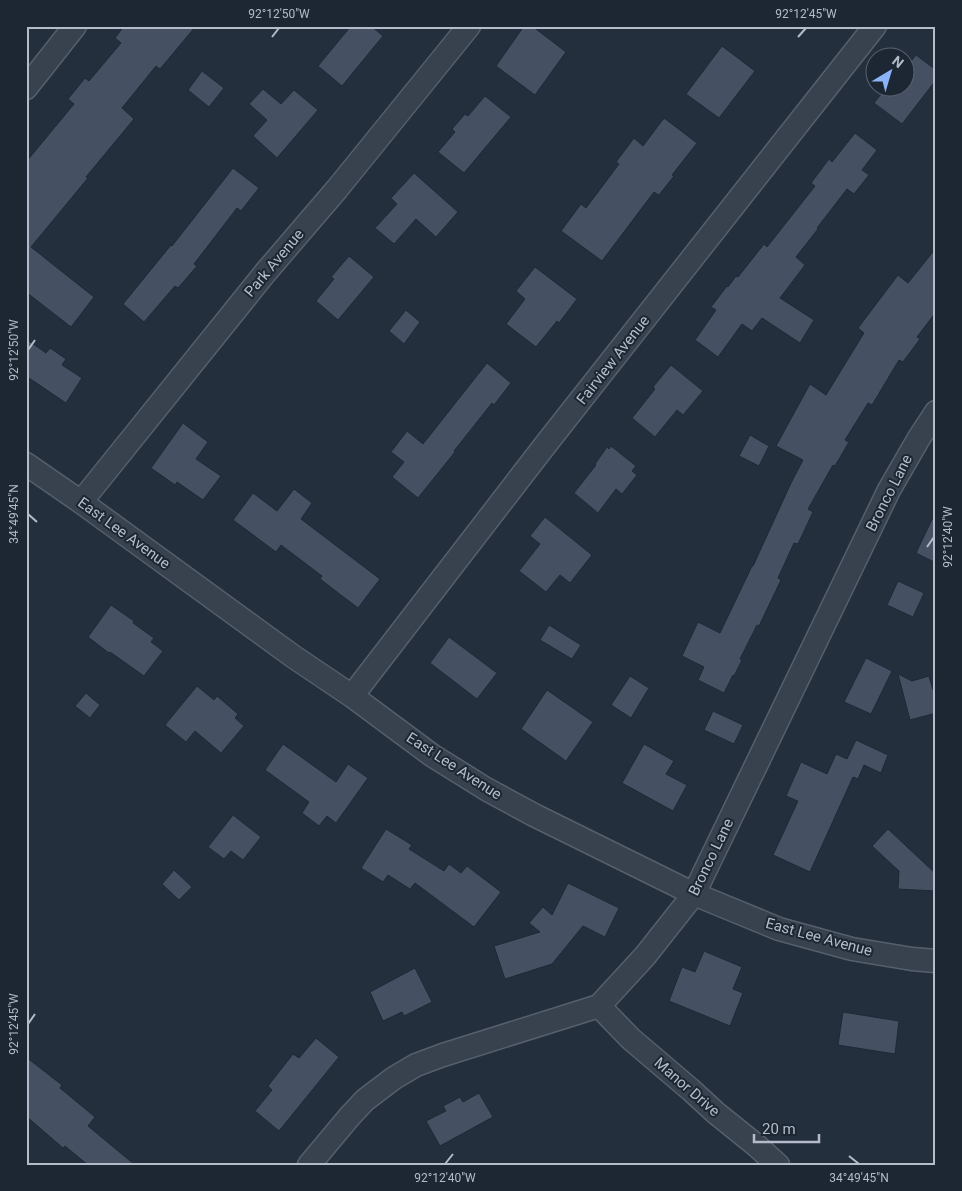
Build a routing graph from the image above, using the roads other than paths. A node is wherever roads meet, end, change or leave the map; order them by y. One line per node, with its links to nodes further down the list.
1 (76, 26): 4 (street)
2 (469, 26): 7 (street, Park Avenue)
3 (875, 26): 8 (street, Fairview Avenue)
4 (26, 88)
5 (936, 412): 9 (street, Bronco Lane)
6 (26, 464): 7 (street, East Lee Avenue)
7 (81, 502): 8 (street, East Lee Avenue)
8 (352, 696): 9 (street, East Lee Avenue)
9 (694, 894): 10 (street, East Lee Avenue); 11 (street, Bronco Lane)
10 (936, 961)
11 (599, 1006): 12 (street, Bronco Lane); 13 (street, Manor Drive)
12 (309, 1165)
13 (778, 1165)

